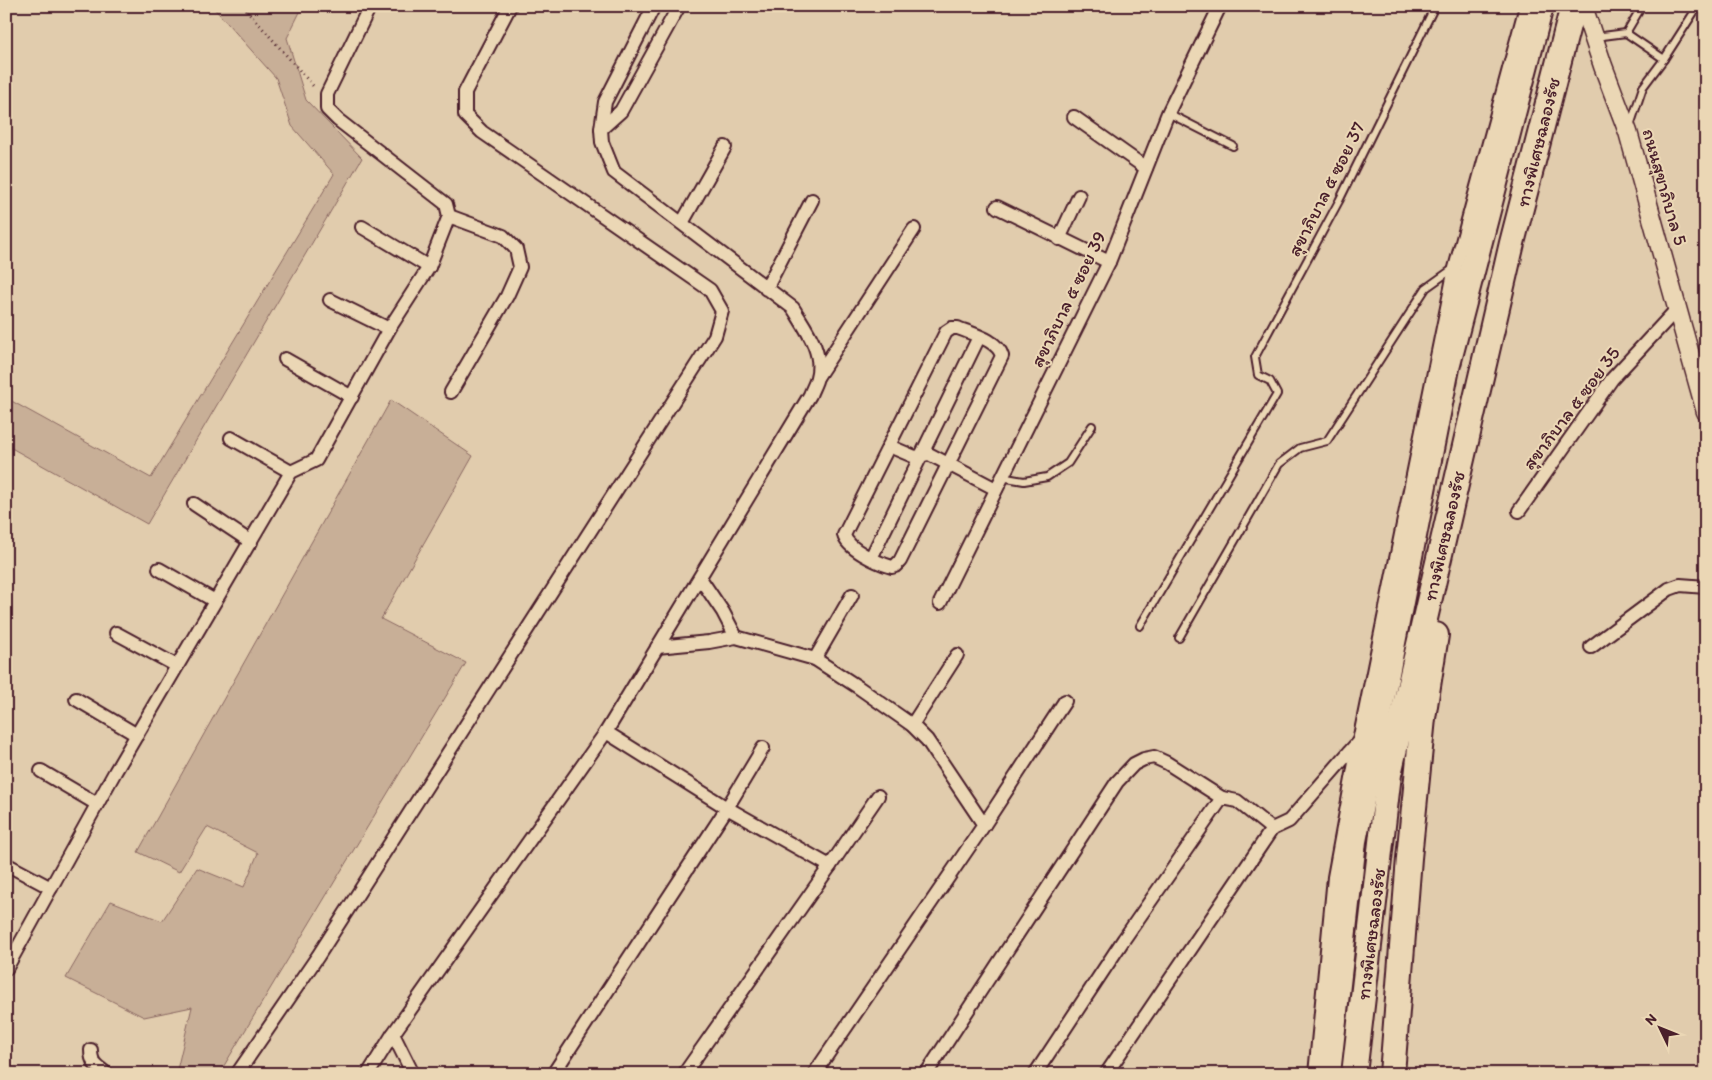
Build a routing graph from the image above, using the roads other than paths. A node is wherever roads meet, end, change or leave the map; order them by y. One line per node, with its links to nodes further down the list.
1 (370, 6): 27 (street)
2 (510, 6): 93 (street)
3 (654, 6): 12 (street)
4 (679, 6): 14 (street)
5 (1220, 6): 17 (street, สุขาภิบาล ๕ ซอย 39)
6 (1436, 6): 63 (lane, สุขาภิบาล ๕ ซอย 37)
7 (1526, 6): 34 (street)
8 (1541, 6): 103 (highway, ทางพิเศษฉลองรัช)
9 (1642, 6): 13 (lane)
10 (1698, 6): 16 (lane)
11 (1582, 8): 15 (main road, ถนนสุขาภิบาล 5); 48 (highway, ทางพิเศษฉลองรัช)
12 (643, 25): 14 (street); 19 (street)
13 (1626, 33): 15 (lane); 16 (lane)
14 (664, 35): 19 (street)
15 (1594, 37): 20 (main road, ถนนสุขาภิบาล 5)
16 (1664, 59): 20 (lane)
17 (1168, 113): 22 (lane); 23 (street, สุขาภิบาล ๕ ซอย 39)
18 (1074, 117): 23 (street)
19 (601, 129): 28 (street)
20 (1628, 132): 37 (main road, ถนนสุขาภิบาล 5)
21 (725, 146): 28 (street)
22 (1233, 146)
23 (1146, 168): 32 (street, สุขาภิบาล ๕ ซอย 39)
24 (1079, 196): 31 (street)
25 (812, 200): 35 (street)
26 (997, 207): 31 (street)
27 (449, 216): 33 (street); 42 (street)
28 (682, 223): 35 (street)
29 (362, 227): 33 (street)
30 (914, 230): 41 (street)
31 (1059, 239): 32 (street)
32 (1109, 262): 52 (street, สุขาภิบาล ๕ ซอย 39)
33 (429, 267): 38 (street)
34 (1455, 268): 66 (lane); 77 (street)
35 (766, 289): 41 (street)
36 (330, 300): 38 (street)
37 (1677, 309): 44 (main road, ถนนสุขาภิบาล 5); 54 (street, สุขาภิบาล ๕ ซอย 35)
38 (389, 329): 43 (street)
39 (979, 338): 47 (street); 49 (street); 50 (street)
40 (285, 359): 43 (street)
41 (818, 376): 58 (street)
42 (451, 392)
43 (352, 397): 51 (street)
44 (1706, 412)
45 (1092, 426): 52 (lane)
46 (231, 438): 51 (street)
47 (889, 446): 49 (street); 56 (street)
48 (1464, 451): 104 (highway, ทางพิเศษฉลองรัช); 105 (highway)
49 (920, 457): 50 (street); 56 (street)
50 (949, 464): 52 (street); 56 (street)
51 (291, 472): 55 (street)
52 (999, 483): 62 (street, สุขาภิบาล ๕ ซอย 39)
53 (194, 504): 55 (street)
54 (1519, 512)
55 (251, 542): 61 (street)
56 (871, 558)
57 (159, 569): 61 (street)
58 (700, 578): 65 (street); 67 (street)
59 (1706, 587): 68 (street)
60 (852, 595): 70 (street)
61 (215, 601): 71 (street)
62 (940, 603)
63 (1140, 626)
64 (116, 633): 71 (street)
65 (736, 637): 67 (street); 70 (street)
66 (1179, 638)
67 (657, 646): 75 (street)
68 (1591, 647)
69 (957, 655): 74 (street)
70 (815, 659): 74 (street)
71 (177, 666): 76 (street)
72 (76, 698): 76 (street)
73 (1065, 700): 84 (street)
74 (912, 725): 84 (street)
75 (606, 732): 83 (street); 90 (street)
76 (137, 734): 82 (street)
77 (1358, 741): 85 (street); 102 (street)
78 (763, 748): 83 (street)
79 (41, 772): 82 (street)
80 (878, 796): 87 (street)
81 (1222, 798): 85 (street); 99 (street); 100 (street)
82 (97, 804): 88 (street)
83 (727, 808): 87 (street); 96 (street)
84 (984, 825): 98 (street)
85 (1272, 829): 101 (street)
86 (6, 864): 88 (street)
87 (830, 866): 97 (street)
88 (51, 888): 89 (street)
89 (8, 962)
90 (393, 1034): 94 (street); 95 (street)
91 (91, 1050): 92 (street)
92 (107, 1074)
93 (237, 1074)
94 (368, 1074)
95 (413, 1074)
96 (553, 1074)
97 (684, 1074)
98 (814, 1074)
99 (926, 1074)
100 (1035, 1074)
101 (1106, 1074)
102 (1315, 1074)
103 (1328, 1074)
104 (1354, 1074)
105 (1392, 1074)

